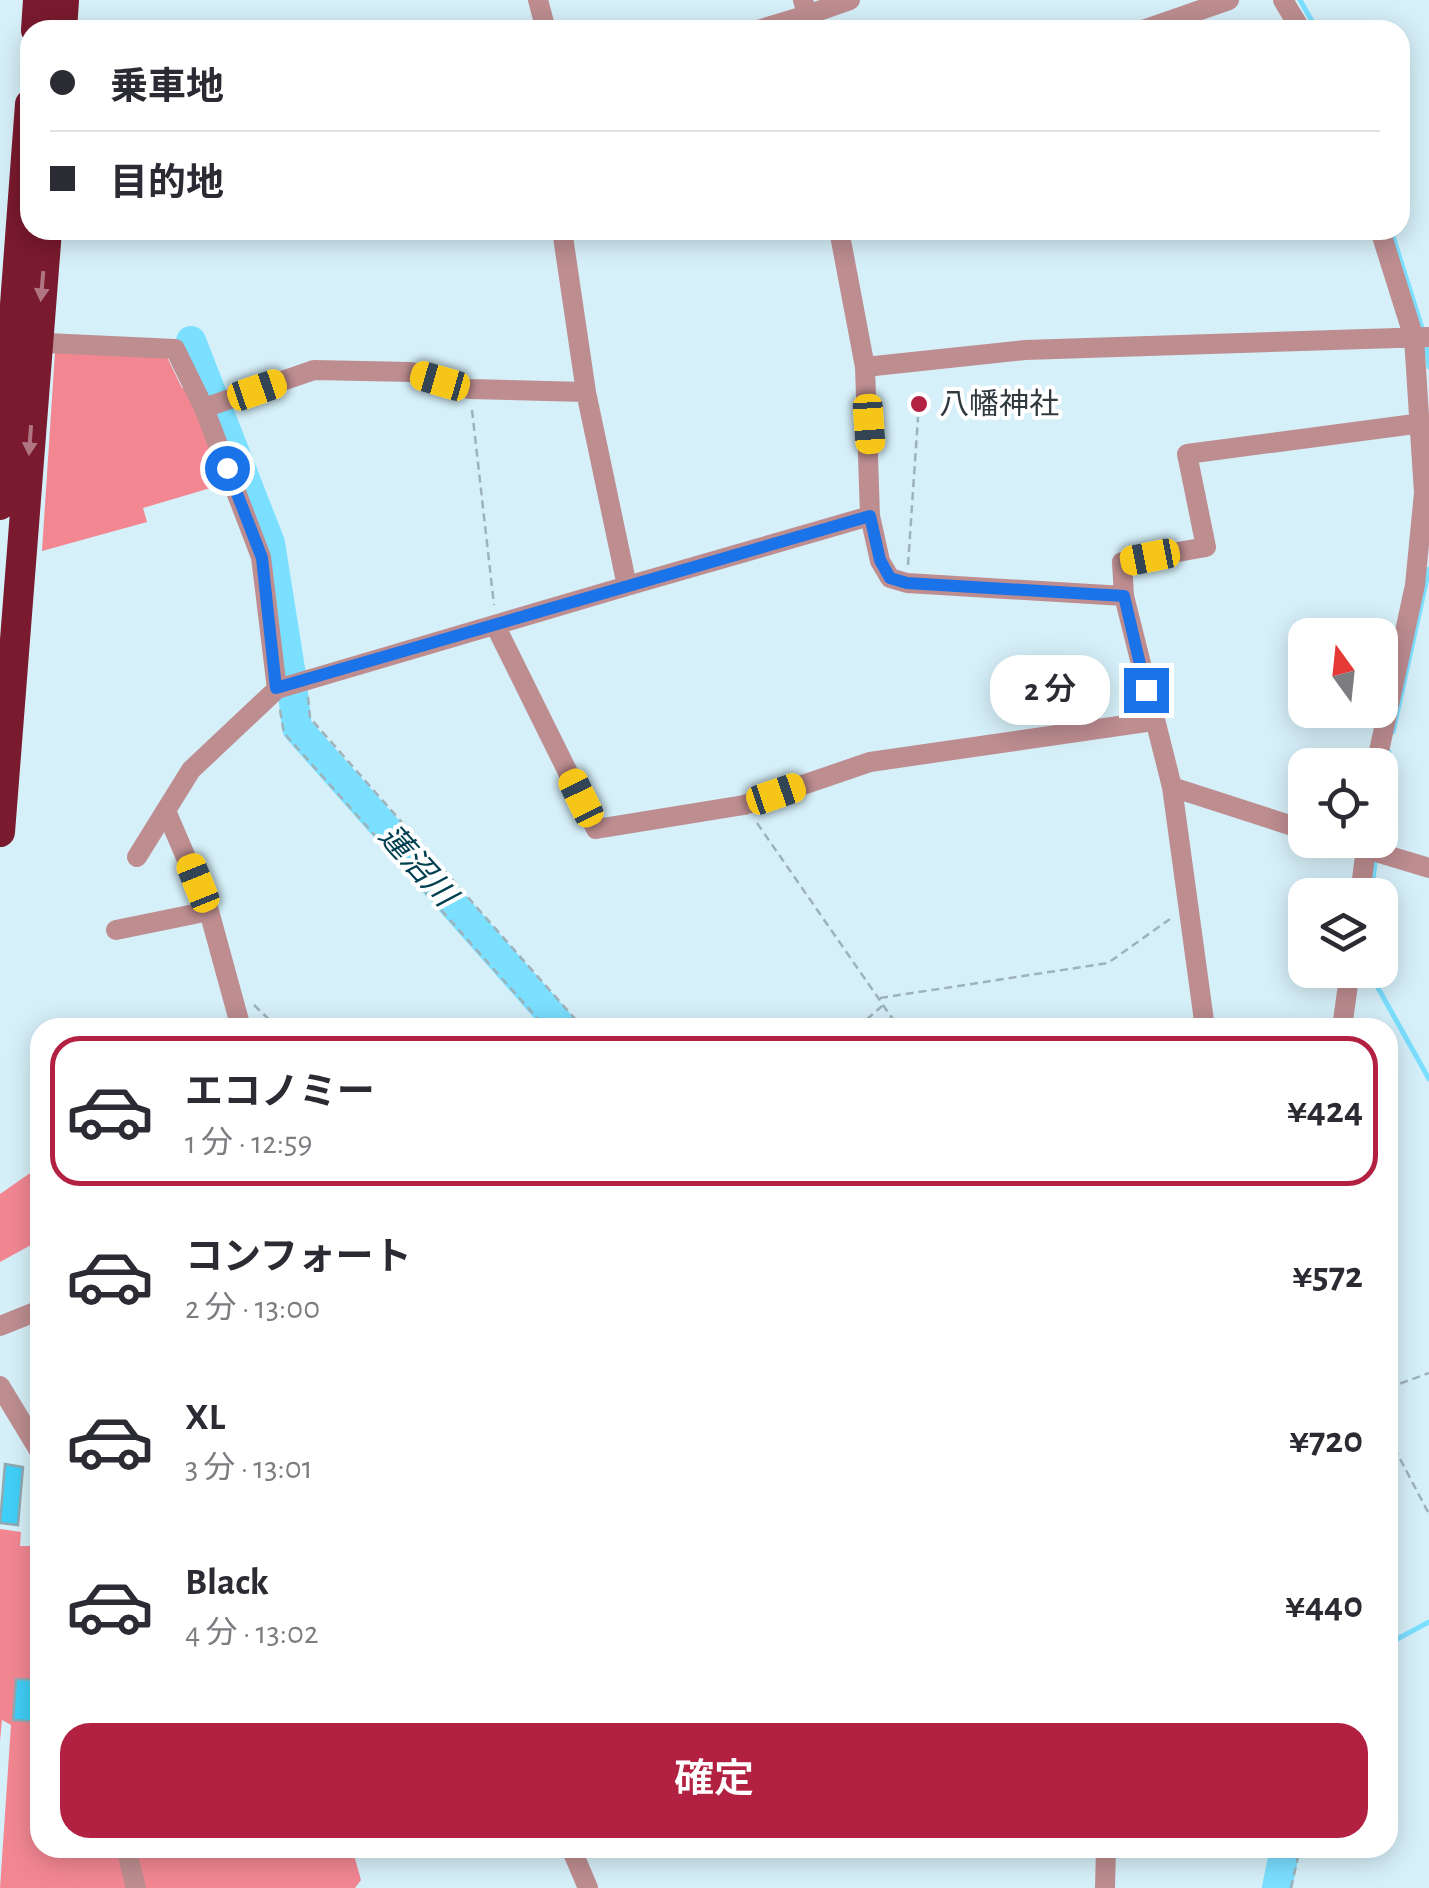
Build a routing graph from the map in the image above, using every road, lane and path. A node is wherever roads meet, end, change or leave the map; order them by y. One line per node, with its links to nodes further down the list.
1 (850, 0): 3 (street)
2 (1229, 0): 4 (street)
3 (807, 15)
4 (1172, 20)
5 (23, 240): 11 (highway)
6 (44, 240): 11 (highway, one-way to 11)
7 (563, 240): 14 (street)
8 (842, 240): 12 (street)
9 (1384, 240): 10 (street)
10 (1422, 338): 12 (street); 17 (street)
11 (17, 342): 15 (street); 18 (highway); 32 (highway, one-way to 32)
12 (865, 367): 19 (street)
13 (469, 389): 14 (street); 15 (street); 23 (path)
14 (586, 392): 21 (street)
15 (206, 407): 25 (street)
16 (918, 417): 20 (path)
17 (1422, 423): 22 (street); 27 (street)
18 (0, 505)
19 (870, 516): 20 (street); 21 (street)
20 (907, 583): 22 (street)
21 (628, 586): 23 (street)
22 (1124, 596): 26 (street)
23 (496, 627): 24 (street); 29 (street)
24 (308, 680): 25 (street); 44 (path)
25 (276, 688): 30 (street); 43 (path)
26 (1153, 720): 28 (street); 29 (street)
27 (1380, 748)
28 (1172, 787): 31 (street); 36 (street)
29 (744, 805): 40 (path)
30 (166, 811): 33 (street); 37 (street)
31 (1288, 825)
32 (0, 832)
33 (137, 856)
34 (1398, 856): 35 (street)
35 (1429, 868)
36 (1188, 907): 40 (path); 47 (street)
37 (210, 911): 38 (street); 42 (street)
38 (116, 930)
39 (1348, 988): 48 (street)
40 (880, 998): 41 (path)
41 (884, 1004): 45 (path); 46 (path)
42 (238, 1018)
43 (537, 1018)
44 (575, 1018)
45 (868, 1018)
46 (893, 1018)
47 (1203, 1018)
48 (1343, 1018)
49 (30, 1314): 50 (street)
50 (0, 1326)
51 (1429, 1373): 52 (path)
52 (1398, 1384)
53 (0, 1386): 54 (street)
54 (30, 1436)
55 (1398, 1455): 56 (path)
56 (1429, 1514)
57 (128, 1858): 61 (street)
58 (575, 1858): 62 (street)
59 (1106, 1858): 63 (street)
60 (1298, 1858): 64 (path)
61 (136, 1888)
62 (588, 1888)
63 (1105, 1888)
64 (1291, 1888)

